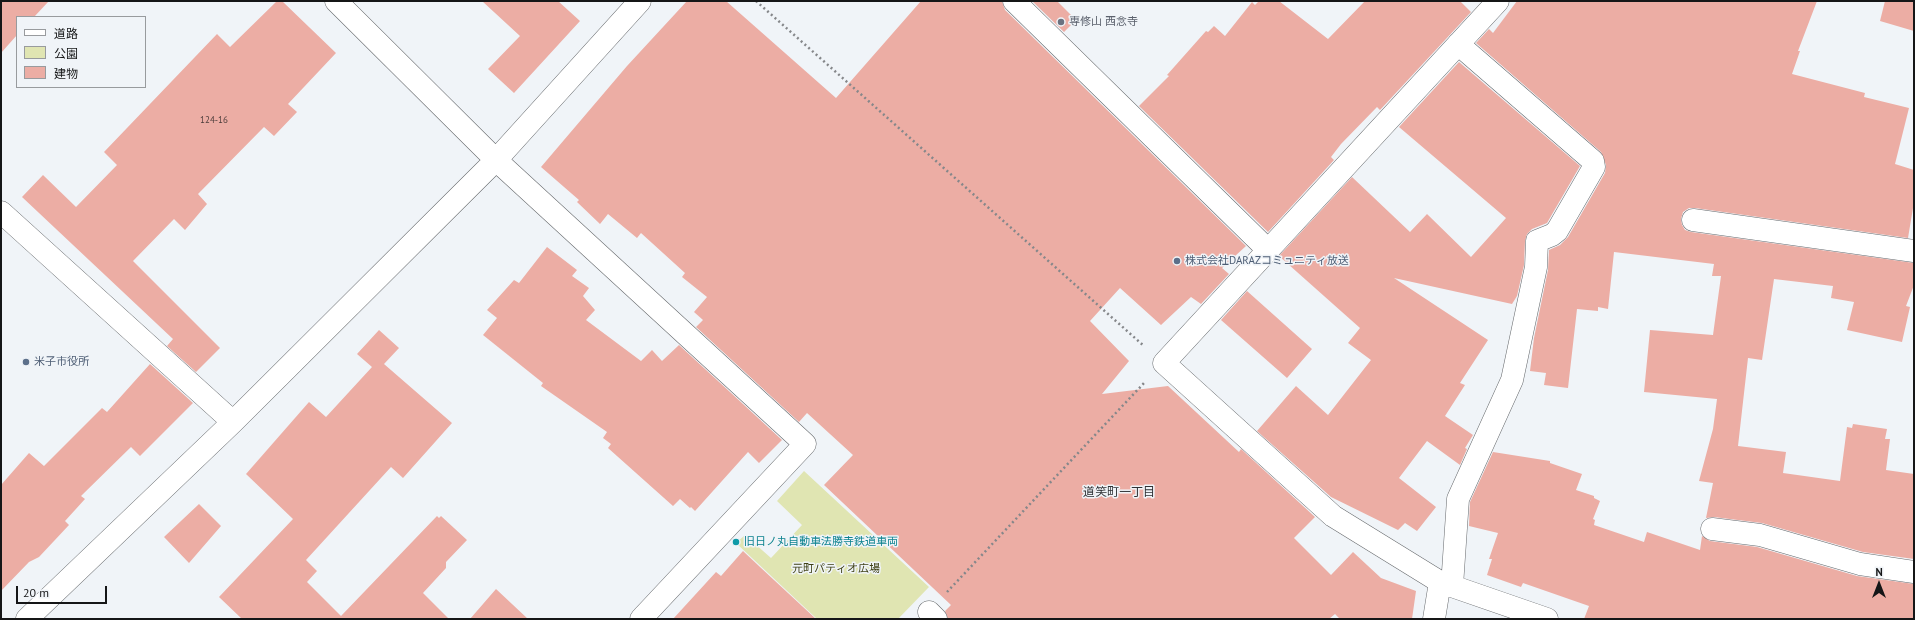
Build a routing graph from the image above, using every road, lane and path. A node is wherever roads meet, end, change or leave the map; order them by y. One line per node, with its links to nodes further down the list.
1 (336, 1): 7 (street)
2 (640, 1): 7 (street)
3 (756, 1): 12 (path)
4 (1014, 1): 10 (street)
5 (1498, 1): 6 (street)
6 (1458, 44): 10 (street); 16 (street)
7 (496, 160): 13 (street); 19 (street)
8 (1, 212): 13 (street)
9 (1693, 220): 11 (street)
10 (1268, 250): 12 (street)
11 (1914, 251)
12 (1164, 363): 16 (street); 17 (path)
13 (233, 422): 18 (street)
14 (1712, 529): 15 (street)
15 (1914, 572)
16 (1446, 584): 20 (street); 21 (street)
17 (932, 615)
18 (27, 619)
19 (641, 619)
20 (1434, 619)
21 (1547, 619)

